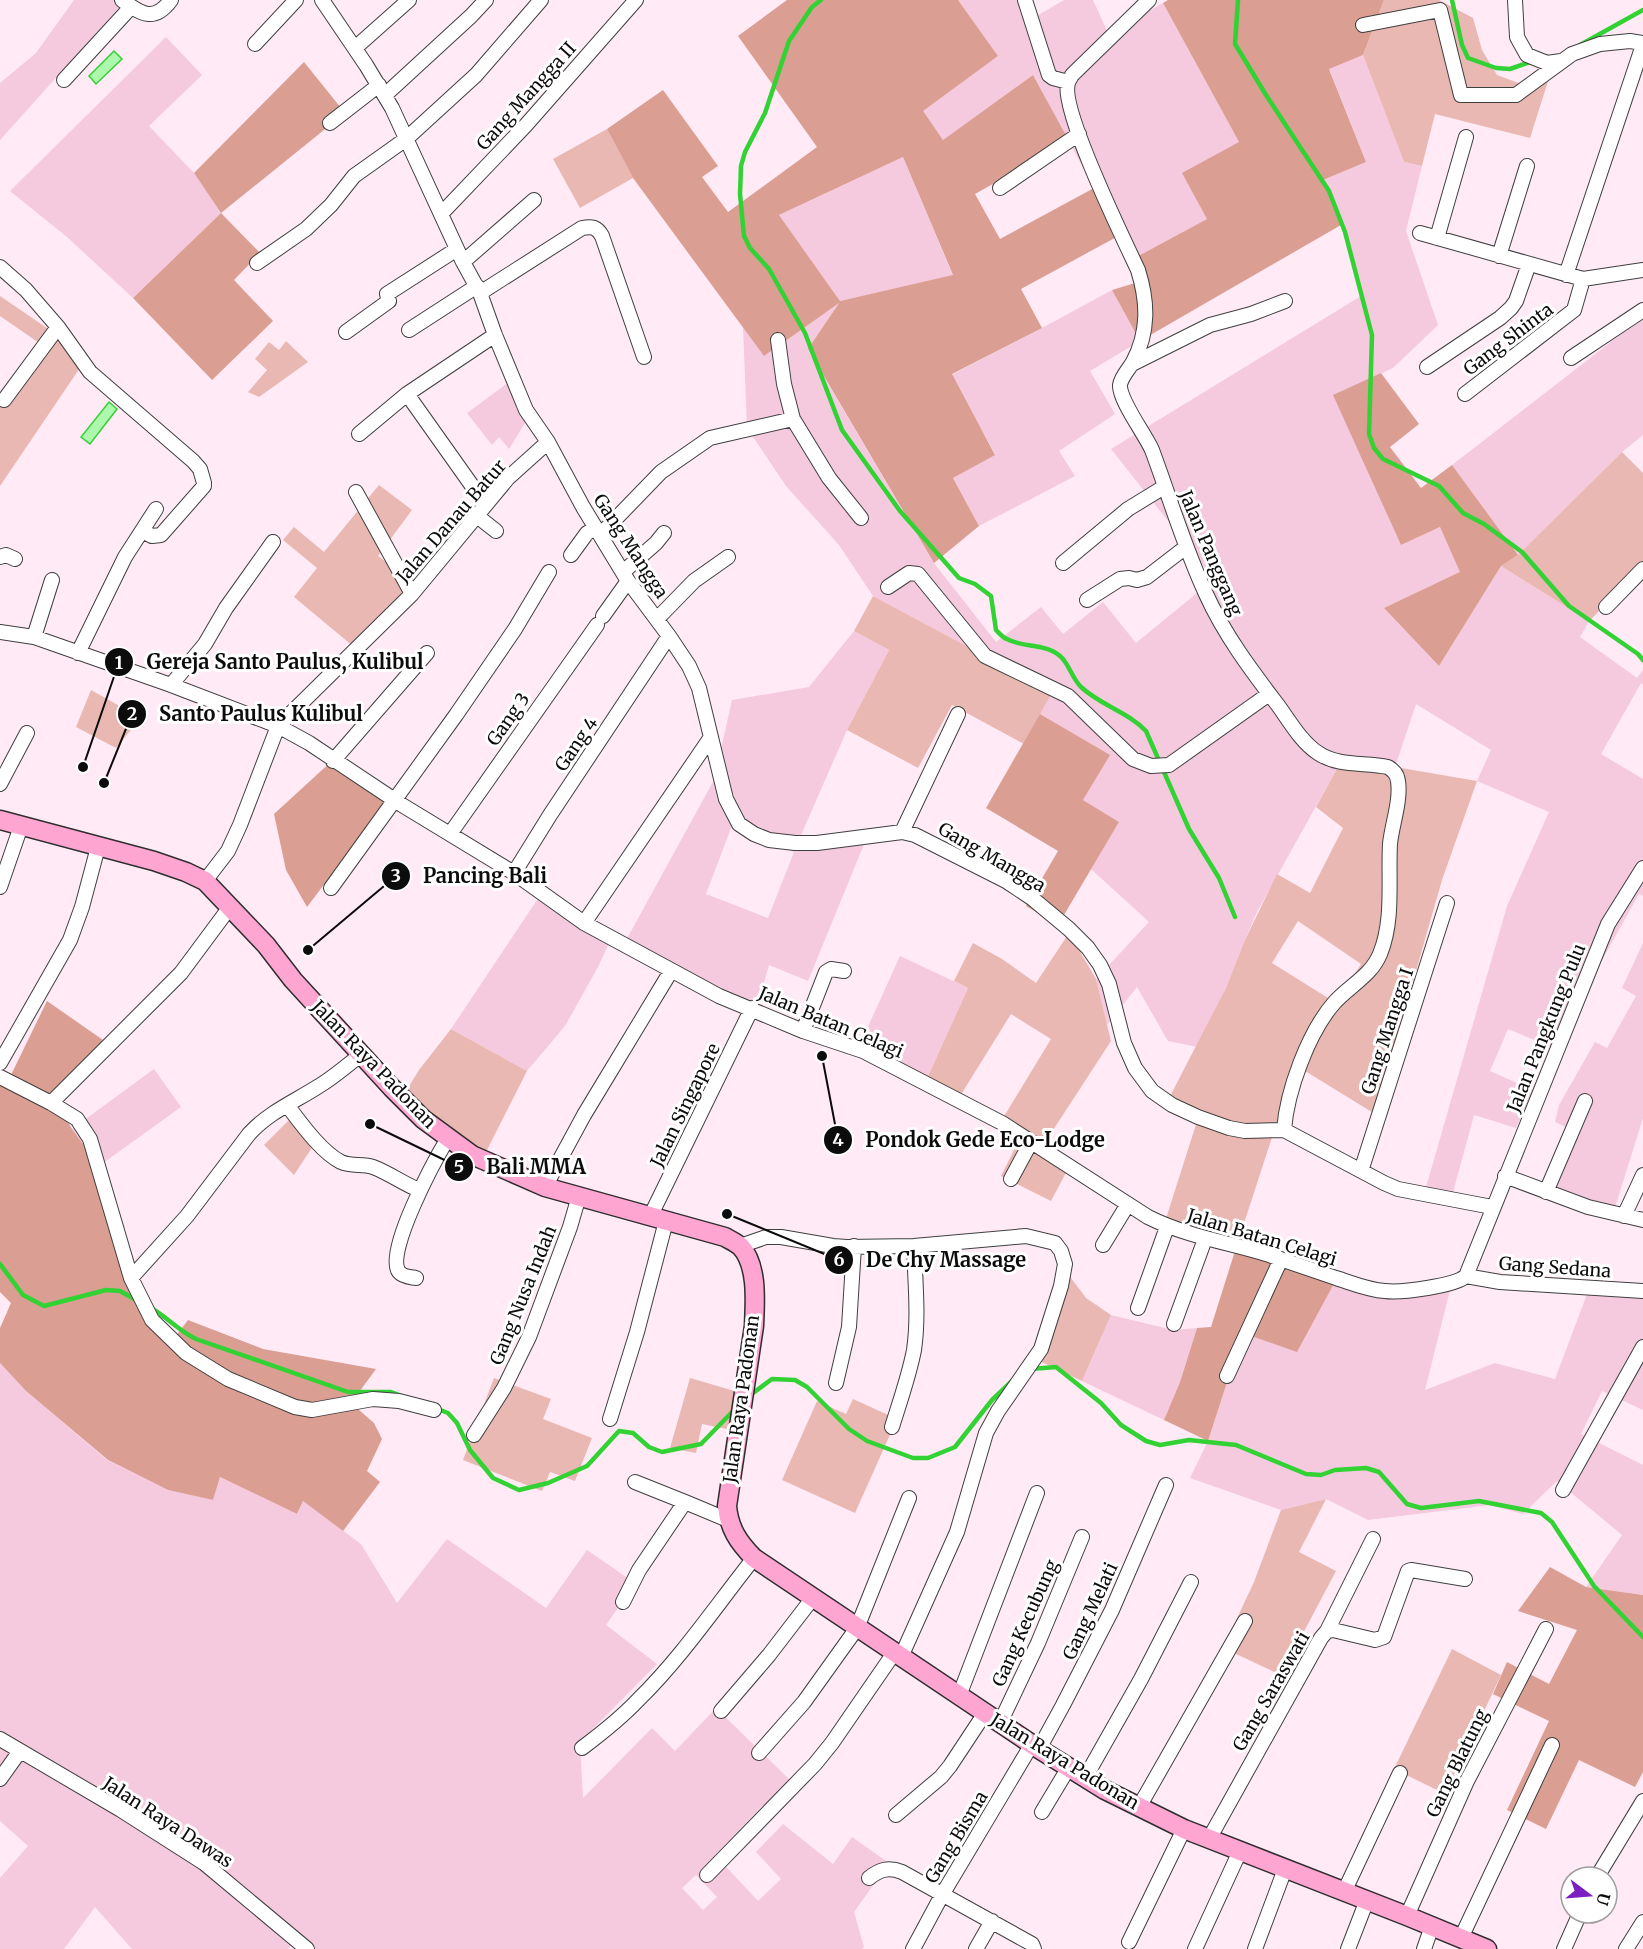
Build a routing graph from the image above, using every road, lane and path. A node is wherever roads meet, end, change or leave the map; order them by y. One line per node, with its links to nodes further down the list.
1 (171, 0): 11 (street)
2 (296, 0): 13 (street)
3 (409, 0): 15 (street)
4 (486, 0): 19 (street)
5 (541, 0): 23 (street)
6 (1025, 0): 18 (street)
7 (1149, 0): 18 (street)
8 (1515, 0): 16 (street)
9 (324, 1): 15 (street)
10 (633, 1): 27 (street, Gang Mangga II)
11 (127, 3): 17 (street)
12 (1363, 26): 16 (street)
13 (255, 44)
14 (1643, 44): 16 (street); 37 (street)
15 (355, 48): 19 (street)
16 (1561, 61)
17 (64, 80)
18 (1068, 82): 21 (street, Jalan Panggang)
19 (382, 90): 20 (street); 23 (street)
20 (330, 123)
21 (1078, 134): 25 (street); 49 (street, Jalan Panggang)
22 (1466, 137): 29 (street)
23 (406, 139): 27 (street); 33 (street)
24 (1527, 166): 31 (street)
25 (1000, 188)
26 (534, 200): 32 (street)
27 (441, 214): 30 (street)
28 (1420, 233): 29 (street)
29 (1437, 237): 31 (street)
30 (457, 249): 32 (street); 44 (street)
31 (1499, 256): 34 (street)
32 (463, 262): 39 (street)
33 (257, 263)
34 (1529, 264): 37 (street); 50 (street)
35 (0, 267): 42 (street)
36 (1643, 270): 38 (street)
37 (1566, 275): 38 (street)
38 (1583, 279): 52 (street, Gang Shinta)
39 (478, 290): 43 (street); 45 (street); 47 (street)
40 (1285, 301): 49 (street)
41 (1643, 310): 48 (street)
42 (58, 327): 53 (street); 62 (street)
43 (409, 330)
44 (345, 332)
45 (495, 335): 51 (street); 56 (street)
46 (778, 340): 54 (street)
47 (644, 357)
48 (1570, 358)
49 (1132, 364): 57 (street, Jalan Panggang)
50 (1427, 367)
51 (407, 394): 55 (street); 60 (street)
52 (1465, 394)
53 (4, 400)
54 (794, 419): 61 (street); 64 (street)
55 (359, 434)
56 (548, 442): 60 (street, Jalan Danau Batur); 64 (street, Gang Mangga)
57 (1164, 487): 67 (street, Jalan Panggang); 72 (street)
58 (356, 492): 78 (street)
59 (156, 509): 62 (street)
60 (481, 510): 63 (street); 78 (street, Jalan Danau Batur)
61 (861, 518)
62 (142, 531): 86 (street)
63 (496, 531)
64 (598, 531): 68 (street); 75 (street, Gang Mangga)
65 (664, 533): 75 (street, Gang 3)
66 (273, 542): 87 (street)
67 (1186, 547): 79 (street); 88 (street, Jalan Panggang)
68 (571, 555)
69 (0, 557): 71 (street)
70 (728, 557): 81 (street)
71 (15, 559)
72 (1063, 563)
73 (1643, 569): 80 (street)
74 (549, 572): 95 (street)
75 (625, 577): 81 (street, Gang Mangga); 99 (street, Gang 3)
76 (52, 580): 84 (street)
77 (888, 587): 88 (street)
78 (412, 594): 90 (street, Jalan Danau Batur)
79 (1088, 600)
80 (1606, 608)
81 (657, 619): 83 (street, Gang Mangga)
82 (0, 632): 84 (street, Jalan Batan Celagi)
83 (669, 636): 92 (street, Gang Mangga); 102 (street, Gang 4)
84 (34, 637): 86 (street, Jalan Batan Celagi)
85 (427, 652): 93 (street)
86 (78, 653): 87 (street, Jalan Batan Celagi)
87 (171, 685): 90 (street, Jalan Batan Celagi)
88 (1269, 694): 119 (street, Jalan Panggang)
89 (958, 714): 98 (street)
90 (278, 726): 93 (street, Jalan Batan Celagi); 103 (street, Jalan Danau Batur)
91 (27, 733): 94 (street)
92 (711, 737): 98 (street, Gang Mangga); 108 (street)
93 (333, 761): 95 (street, Jalan Batan Celagi)
94 (0, 784)
95 (395, 801): 99 (street, Jalan Batan Celagi); 105 (street)
96 (0, 820): 97 (main road, Jalan Raya Padonan)
97 (21, 826): 100 (main road, Jalan Raya Padonan); 104 (street)
98 (902, 832): 119 (street, Gang Mangga)
99 (450, 834): 102 (street, Jalan Batan Celagi)
100 (98, 847): 103 (main road, Jalan Raya Padonan); 114 (street)
101 (1643, 868): 124 (street, Jalan Pangkung Pulu)
102 (514, 873): 108 (street, Jalan Batan Celagi)
103 (205, 881): 107 (main road, Jalan Raya Padonan)
104 (0, 886)
105 (331, 888)
106 (1448, 903): 122 (street, Gang Mangga I)
107 (230, 907): 113 (main road, Jalan Raya Padonan); 117 (street)
108 (584, 923): 110 (street, Jalan Batan Celagi)
109 (844, 970): 112 (street)
110 (671, 971): 111 (street, Jalan Batan Celagi); 126 (street)
111 (752, 1008): 112 (street, Jalan Batan Celagi); 133 (street, Jalan Singapore)
112 (803, 1031): 121 (street, Jalan Batan Celagi)
113 (361, 1055): 118 (street); 120 (main road, Jalan Raya Padonan)
114 (0, 1063)
115 (0, 1077): 117 (street)
116 (1585, 1101): 128 (street)
117 (51, 1102): 143 (street)
118 (286, 1105): 127 (street); 143 (street)
119 (1284, 1130): 122 (street, Gang Mangga)
120 (448, 1138): 126 (main road, Jalan Raya Padonan); 127 (street)
121 (1031, 1142): 125 (street); 130 (street, Jalan Batan Celagi)
122 (1361, 1170): 131 (street, Gang Mangga)
123 (1643, 1175): 132 (street)
124 (1505, 1176): 128 (street); 131 (street, Jalan Pangkung Pulu)
125 (1011, 1179)
126 (545, 1187): 129 (main road, Jalan Raya Padonan)
127 (419, 1190): 144 (street)
128 (1546, 1192): 132 (street)
129 (579, 1196): 133 (main road, Jalan Raya Padonan); 154 (street, Gang Nusa Indah)
130 (1128, 1204): 135 (street, Jalan Batan Celagi); 137 (street)
131 (1492, 1207): 142 (street, Jalan Pangkung Pulu)
132 (1624, 1216): 134 (street)
133 (658, 1219): 138 (main road, Jalan Raya Padonan); 152 (street, Jalan Singapore)
134 (1643, 1220)
135 (1167, 1227): 136 (street, Jalan Batan Celagi); 146 (street)
136 (1205, 1239): 141 (street, Jalan Batan Celagi); 147 (street)
137 (1103, 1245)
138 (740, 1246): 139 (street); 161 (main road, Jalan Raya Padonan)
139 (855, 1246): 140 (street); 150 (street)
140 (914, 1246): 153 (street); 173 (street)
141 (1281, 1259): 142 (street, Jalan Batan Celagi); 149 (street)
142 (1466, 1276): 145 (street, Gang Sedana)
143 (131, 1278): 151 (street)
144 (416, 1278)
145 (1643, 1291)
146 (1138, 1308)
147 (1174, 1324)
148 (1643, 1347): 157 (street)
149 (1227, 1376)
150 (836, 1383)
151 (434, 1410)
152 (610, 1419)
153 (892, 1427)
154 (474, 1435)
155 (635, 1482): 160 (street)
156 (1166, 1485): 179 (street, Gang Melati)
157 (1563, 1491)
158 (1038, 1493): 174 (street)
159 (909, 1498): 170 (street)
160 (686, 1502): 161 (street); 168 (street)
161 (728, 1520): 164 (main road, Jalan Raya Padonan)
162 (1082, 1537): 176 (street, Gang Kecubung)
163 (1372, 1539): 172 (street)
164 (754, 1558): 167 (main road, Jalan Raya Padonan); 180 (street)
165 (1465, 1579): 172 (street, Gang Saraswati)
166 (1191, 1581): 185 (street)
167 (812, 1599): 170 (main road, Jalan Raya Padonan); 175 (street)
168 (623, 1602)
169 (1245, 1621): 188 (street)
170 (856, 1628): 173 (main road, Jalan Raya Padonan); 182 (street)
171 (1546, 1629): 201 (street, Gang Blatung)
172 (1327, 1631): 192 (street, Gang Saraswati)
173 (897, 1655): 174 (main road, Jalan Raya Padonan); 196 (street)
174 (959, 1696): 176 (main road, Jalan Raya Padonan)
175 (721, 1711)
176 (992, 1718): 179 (main road, Jalan Raya Padonan); 190 (street, Gang Kecubung)
177 (0, 1739): 181 (street, Jalan Raya Dawas)
178 (1552, 1745): 206 (street)
179 (1035, 1746): 183 (main road, Jalan Raya Padonan); 199 (street, Gang Bisma)
180 (582, 1748)
181 (20, 1751): 186 (street); 208 (street, Jalan Raya Dawas)
182 (759, 1753)
183 (1069, 1767): 185 (main road, Jalan Raya Padonan); 189 (street)
184 (1400, 1773): 198 (street)
185 (1085, 1778): 188 (main road, Jalan Raya Padonan)
186 (0, 1779)
187 (1643, 1801): 194 (street)
188 (1139, 1807): 191 (main road, Jalan Raya Padonan)
189 (1042, 1812)
190 (896, 1815)
191 (1184, 1829): 192 (main road, Jalan Raya Padonan); 207 (street)
192 (1209, 1839): 193 (main road, Jalan Raya Padonan)
193 (1240, 1851): 195 (main road, Jalan Raya Padonan); 212 (street)
194 (1605, 1865)
195 (1286, 1869): 198 (main road, Jalan Raya Padonan); 213 (street)
196 (707, 1875)
197 (869, 1878): 199 (street)
198 (1344, 1892): 200 (main road, Jalan Raya Padonan)
199 (942, 1894): 202 (street); 209 (street, Gang Bisma)
200 (1367, 1900): 201 (main road, Jalan Raya Padonan); 214 (street)
201 (1407, 1916): 205 (main road, Jalan Raya Padonan)
202 (992, 1921): 210 (street); 211 (street)
203 (1643, 1922): 218 (street)
204 (1575, 1925): 217 (street)
205 (1432, 1926): 206 (main road, Jalan Raya Padonan); 215 (street)
206 (1461, 1938): 216 (main road, Jalan Raya Padonan)
207 (1129, 1942)
208 (307, 1949)
209 (913, 1949)
210 (976, 1949)
211 (1034, 1949)
212 (1196, 1949)
213 (1255, 1949)
214 (1348, 1949)
215 (1424, 1949)
216 (1487, 1949)
217 (1564, 1949)
218 (1626, 1949)

